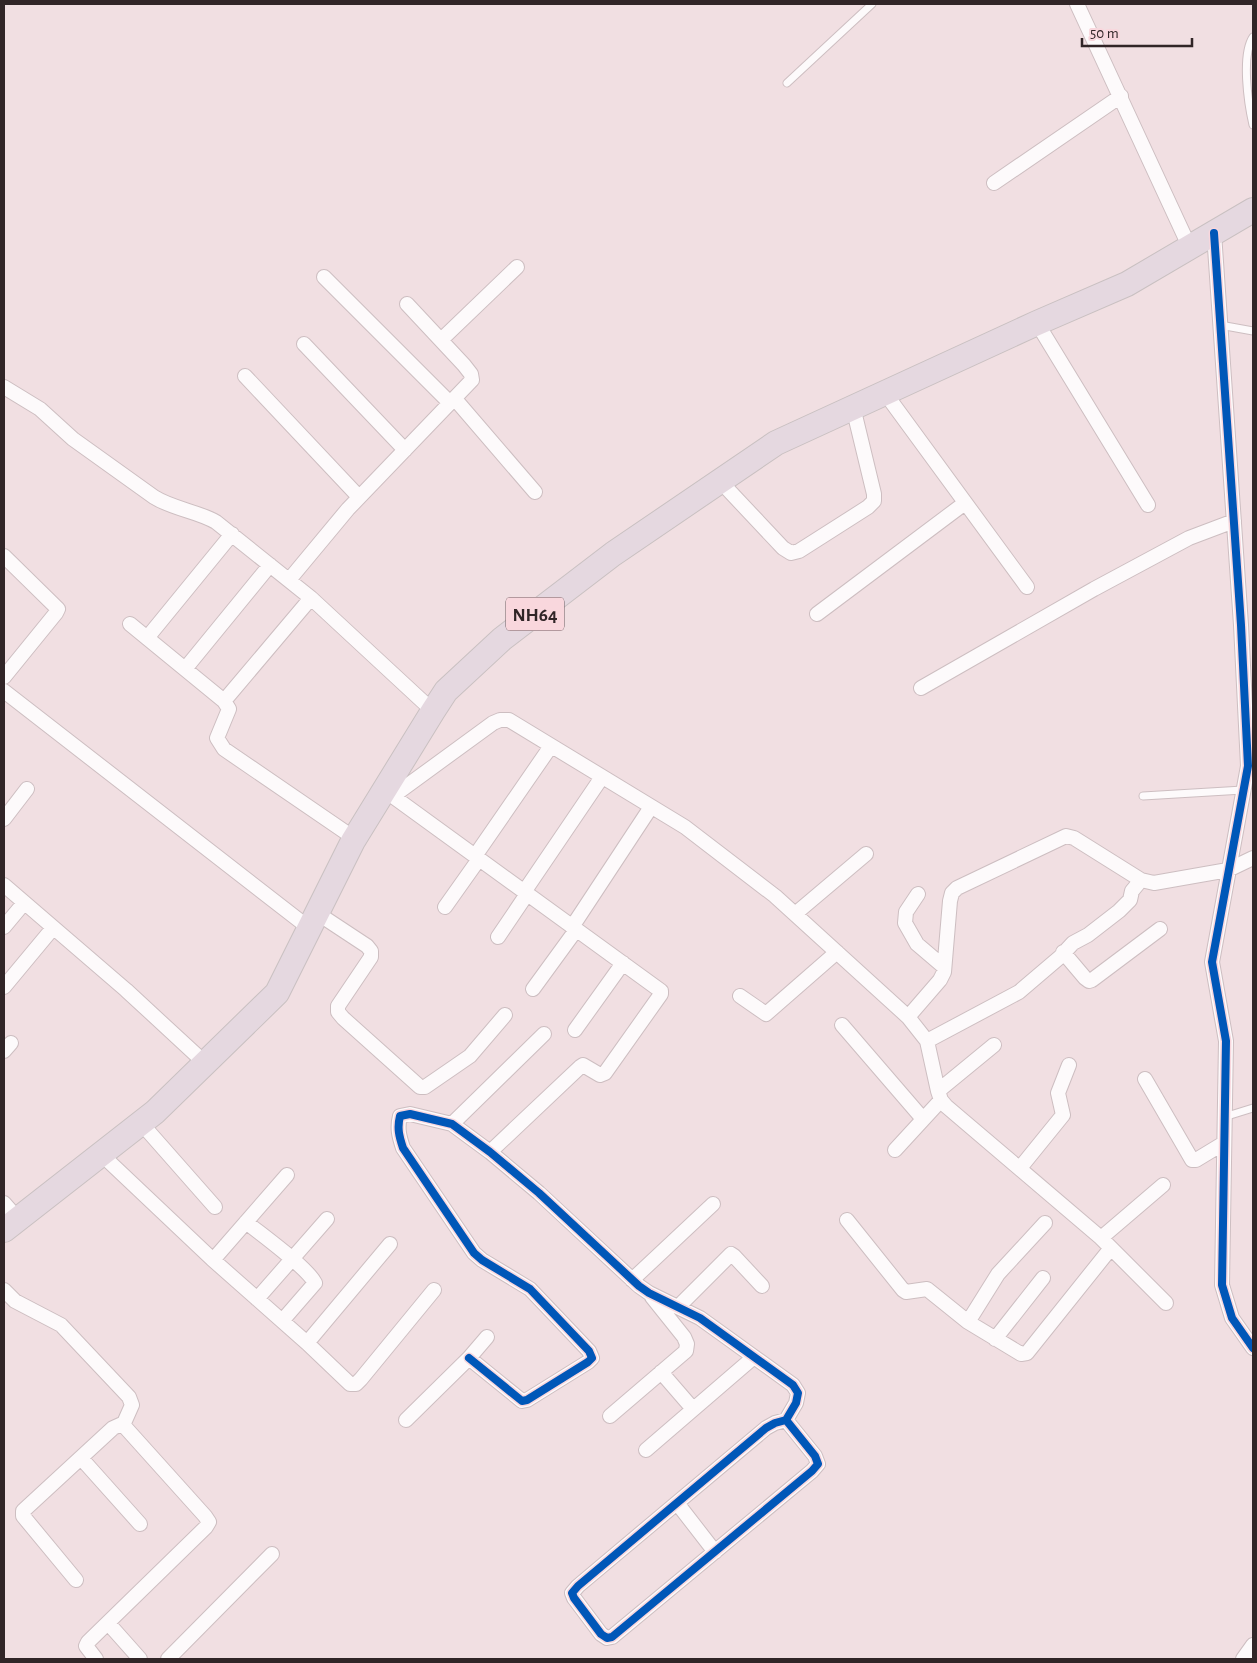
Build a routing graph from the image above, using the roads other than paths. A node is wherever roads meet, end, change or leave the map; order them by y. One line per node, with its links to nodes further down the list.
1 (872, 4): 4 (lane)
2 (1078, 4): 5 (street)
3 (1253, 37): 6 (lane)
4 (787, 83)
5 (1121, 96): 7 (street); 10 (street)
6 (1253, 124)
7 (994, 183)
8 (1253, 210): 9 (highway, NH64)
9 (1214, 233): 10 (highway, NH64); 15 (street)
10 (1190, 248): 14 (highway, NH64)
11 (516, 267): 17 (street)
12 (324, 276): 22 (street)
13 (407, 304): 17 (street)
14 (1037, 323): 21 (highway, NH64); 29 (street)
15 (1220, 326): 16 (lane); 30 (street)
16 (1253, 331)
17 (441, 340): 22 (street)
18 (304, 344): 24 (street)
19 (245, 376): 27 (street)
20 (4, 387): 31 (street)
21 (885, 393): 23 (highway, NH64); 28 (street)
22 (453, 401): 24 (street); 26 (street)
23 (853, 407): 25 (highway, NH64); 25 (street)
24 (405, 450): 27 (street)
25 (720, 481): 45 (highway, NH64)
26 (535, 492)
27 (359, 497): 34 (street)
28 (965, 503): 35 (street); 37 (street)
29 (1148, 505)
30 (1234, 521): 42 (street); 51 (street)
31 (232, 534): 33 (street); 39 (street)
32 (4, 556): 41 (street)
33 (270, 565): 34 (street); 40 (street)
34 (289, 580): 36 (street)
35 (1027, 587)
36 (311, 598): 44 (street); 45 (street)
37 (817, 614)
38 (130, 624): 39 (street)
39 (147, 638): 40 (street)
40 (185, 669): 44 (street)
41 (4, 677)
42 (921, 688)
43 (4, 691): 66 (street)
44 (224, 701): 54 (street)
45 (433, 711): 49 (highway, NH64)
46 (551, 746): 47 (street); 49 (street); 56 (street)
47 (602, 777): 52 (street); 61 (street)
48 (28, 789): 53 (street)
49 (389, 793): 54 (highway, NH64); 56 (street)
50 (1143, 796): 51 (lane)
51 (1246, 796): 58 (street)
52 (651, 806): 65 (street); 69 (street)
53 (4, 819)
54 (354, 838): 66 (highway, NH64)
55 (866, 854): 65 (street)
56 (477, 857): 61 (street); 64 (street)
57 (1253, 858): 58 (street)
58 (1228, 870): 59 (street); 91 (street)
59 (1142, 880): 73 (street); 75 (street)
60 (4, 886): 63 (street)
61 (526, 893): 69 (street); 71 (street)
62 (918, 894): 75 (street)
63 (24, 903): 67 (street); 68 (street)
64 (445, 907)
65 (795, 914): 72 (street)
66 (313, 921): 79 (street); 86 (highway, NH64)
67 (4, 927)
68 (53, 928): 76 (street); 86 (street)
69 (574, 928): 74 (street); 77 (street)
70 (1160, 929): 73 (street)
71 (498, 937)
72 (837, 952): 78 (street); 80 (street)
73 (1063, 952): 84 (street)
74 (623, 963): 82 (street); 97 (street)
75 (944, 967): 80 (street)
76 (4, 987)
77 (533, 989)
78 (740, 996)
79 (506, 1015)
80 (908, 1017): 84 (street)
81 (842, 1025): 92 (street)
82 (575, 1030)
83 (544, 1034): 94 (street)
84 (927, 1041): 89 (street)
85 (994, 1045): 89 (street)
86 (205, 1063): 93 (highway, NH64)
87 (1069, 1065): 99 (street)
88 (1146, 1079): 95 (street)
89 (940, 1096): 92 (street); 99 (street)
90 (1253, 1108): 91 (lane)
91 (1224, 1117): 95 (street)
92 (923, 1119): 96 (street)
93 (141, 1123): 98 (highway, NH64); 103 (street)
94 (452, 1124): 97 (street); 129 (street)
95 (1224, 1144): 127 (street)
96 (895, 1150)
97 (490, 1152): 114 (street)
98 (101, 1154): 104 (highway, NH64); 112 (street)
99 (1020, 1168): 109 (street)
100 (287, 1175): 107 (street)
101 (1163, 1185): 109 (street)
102 (713, 1204): 114 (street)
103 (215, 1207)
104 (9, 1217)
105 (327, 1219): 111 (street)
106 (847, 1220): 123 (street)
107 (246, 1222): 111 (street); 112 (street)
108 (1045, 1224): 123 (street)
109 (1106, 1243): 120 (street); 125 (street)
110 (390, 1244): 126 (street)
111 (292, 1259): 119 (street); 122 (street)
112 (213, 1260): 119 (street)
113 (1043, 1278): 125 (street)
114 (632, 1280): 118 (street)
115 (762, 1286): 121 (street)
116 (4, 1290): 135 (street)
117 (434, 1290): 126 (street)
118 (648, 1293): 121 (street); 130 (street)
119 (257, 1299): 122 (street)
120 (1166, 1303)
121 (678, 1307): 128 (street)
122 (282, 1321): 126 (street)
123 (968, 1322): 125 (street)
124 (487, 1337): 129 (street)
125 (995, 1339)
126 (307, 1343)
127 (1253, 1348)
128 (754, 1357): 131 (street); 134 (street)
129 (469, 1358): 133 (street)
130 (661, 1372): 131 (street); 132 (street)
131 (692, 1409): 136 (street)
132 (610, 1416)
133 (406, 1420)
134 (786, 1420): 138 (street); 140 (street)
135 (124, 1423): 137 (street); 143 (street)
136 (646, 1450)
137 (82, 1458): 139 (street); 142 (street)
138 (677, 1503): 140 (street); 140 (street)
139 (140, 1524)
140 (715, 1552)
141 (272, 1554): 147 (street)
142 (76, 1580)
143 (108, 1622): 145 (street); 146 (street)
144 (1253, 1645): 148 (street)
145 (96, 1659)
146 (140, 1659)
147 (168, 1659)
148 (1243, 1659)

